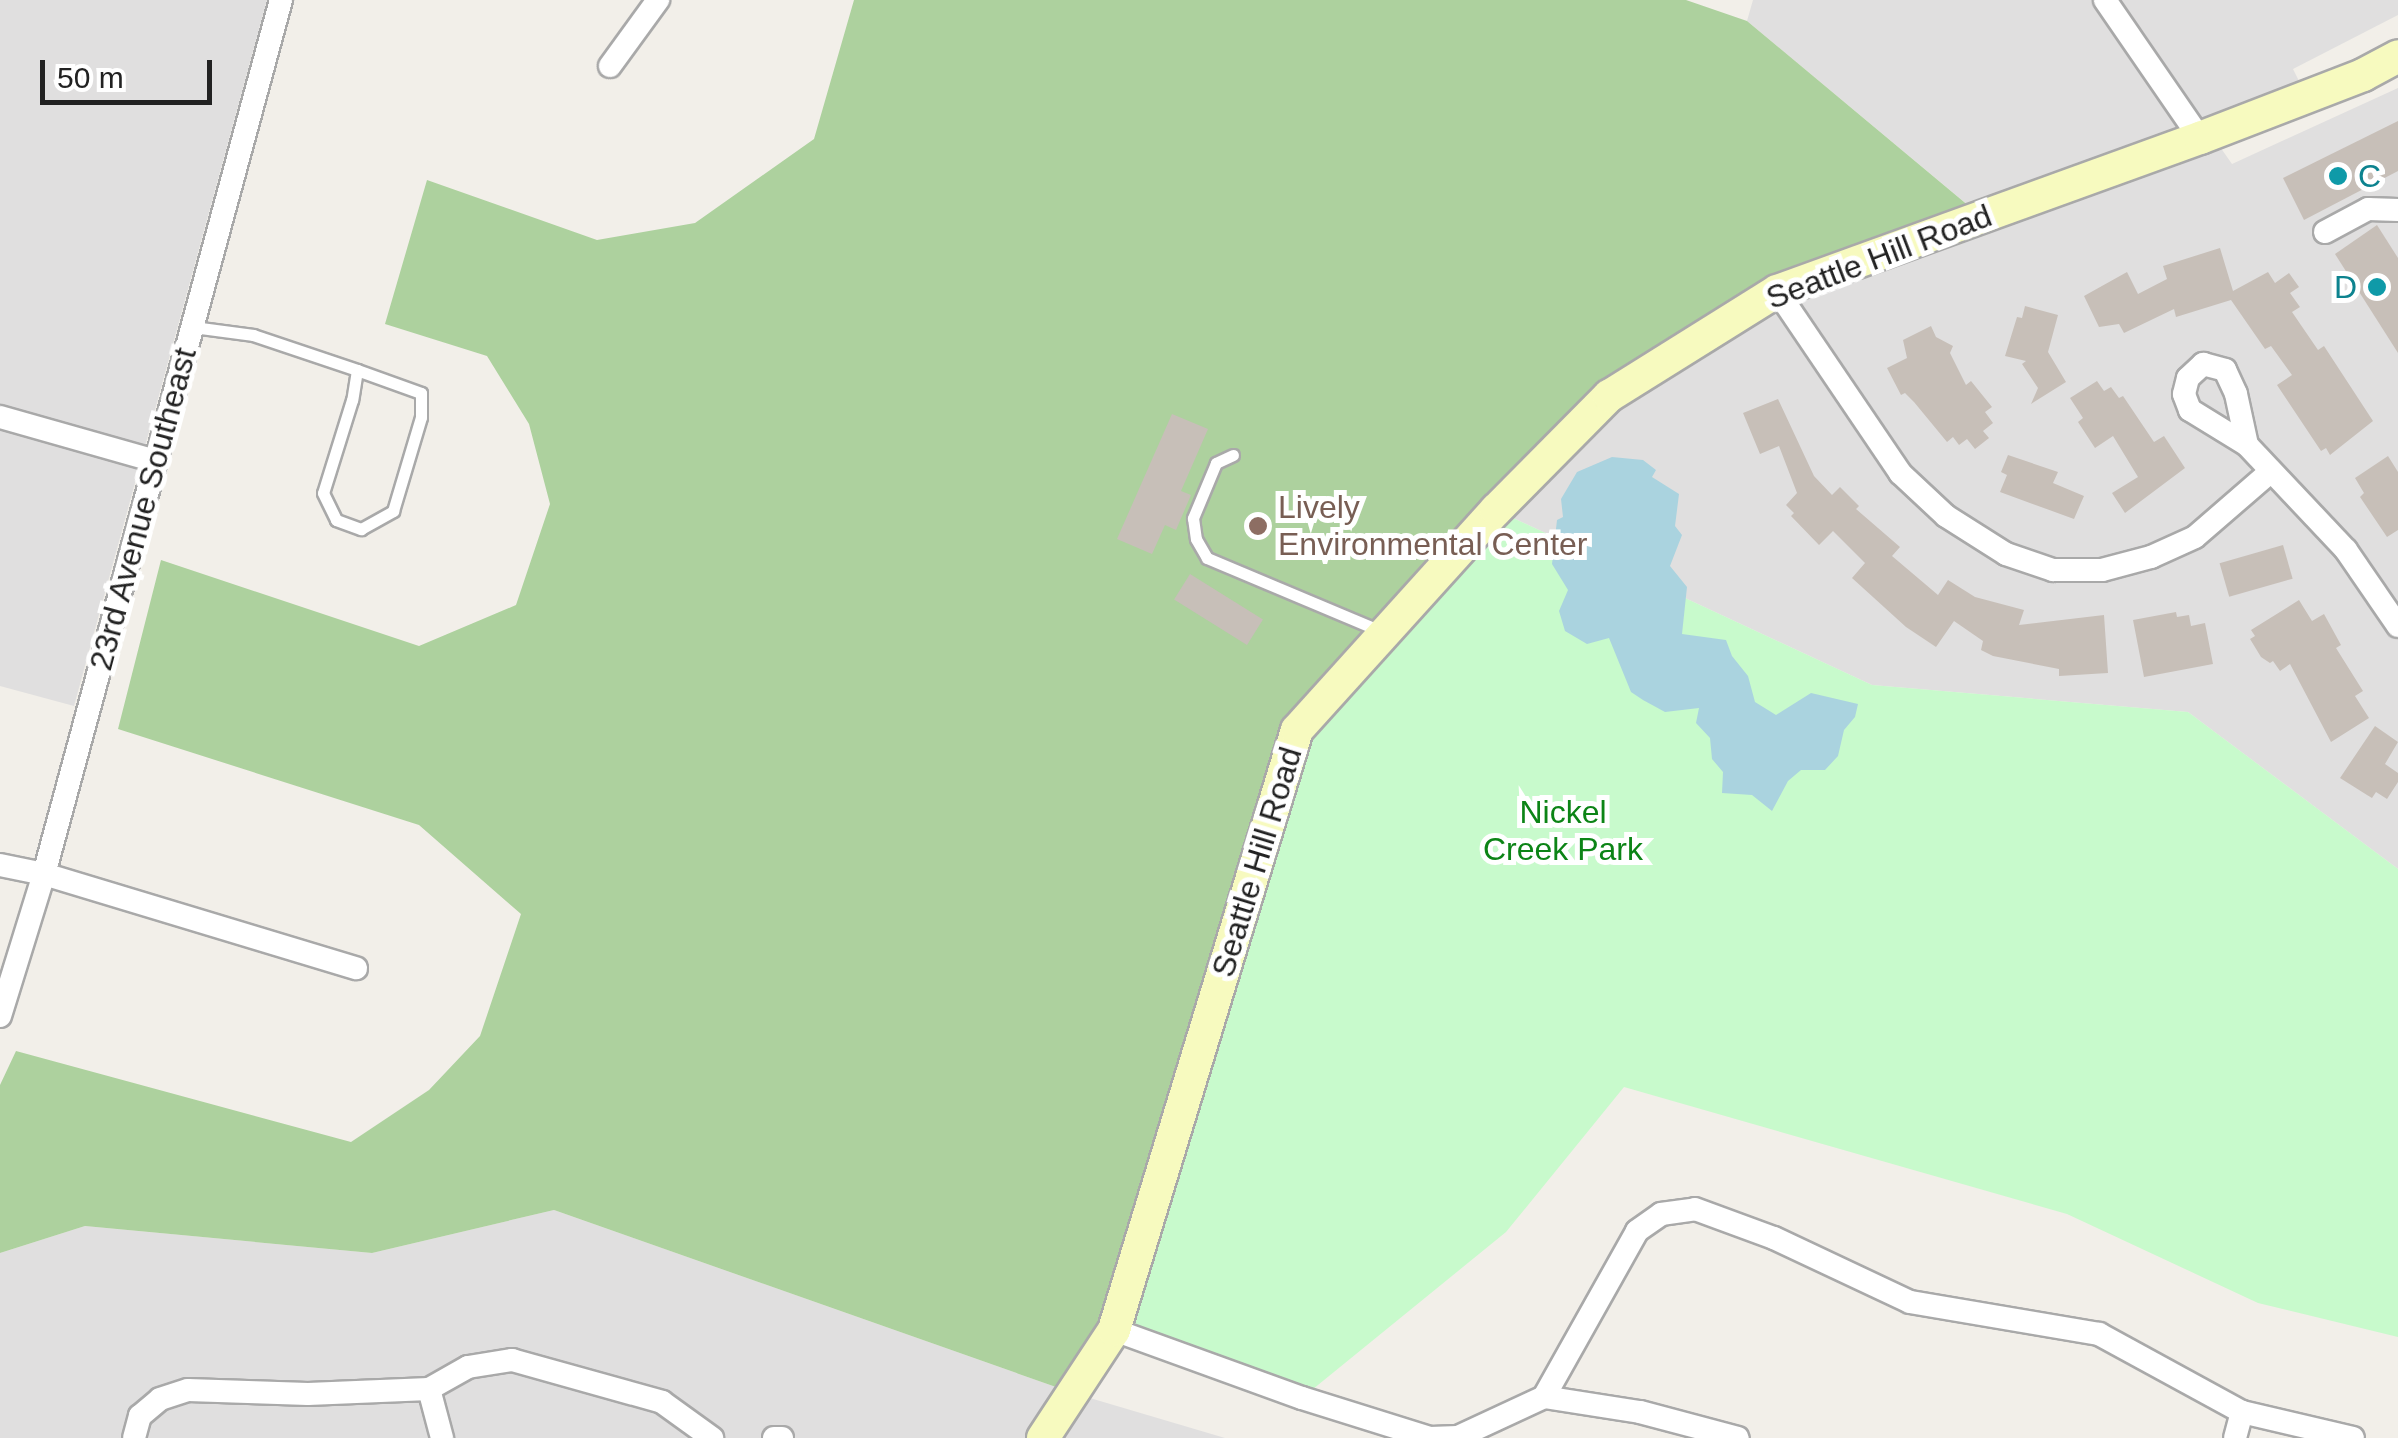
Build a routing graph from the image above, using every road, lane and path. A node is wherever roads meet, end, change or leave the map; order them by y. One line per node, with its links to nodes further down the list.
1 (281, 0): 10 (street, 23rd Avenue Southeast)
2 (658, 0): 5 (street)
3 (2105, 0): 6 (street)
4 (2398, 56): 6 (street, Seattle Hill Road)
5 (610, 66)
6 (2200, 138): 9 (street, Seattle Hill Road)
7 (2398, 210): 8 (street)
8 (2325, 232)
9 (1777, 291): 16 (street); 18 (street, Seattle Hill Road)
10 (193, 327): 11 (lane); 15 (street, 23rd Avenue Southeast)
11 (356, 370): 11 (lane)
12 (0, 416): 15 (street)
13 (2247, 445): 16 (street)
14 (1233, 455): 18 (lane)
15 (156, 461): 20 (street, 23rd Avenue Southeast)
16 (2269, 473): 17 (street)
17 (2398, 626)
18 (1385, 633): 23 (street, Seattle Hill Road)
19 (0, 865): 20 (street)
20 (44, 874): 21 (street); 22 (street, 23rd Avenue Southeast)
21 (356, 968)
22 (0, 1016)
23 (1114, 1330): 25 (street); 30 (street, Seattle Hill Road)
24 (430, 1389): 27 (street); 28 (street); 29 (street)
25 (1544, 1397): 26 (street); 31 (street)
26 (2242, 1412): 32 (street); 33 (street)
27 (134, 1438)
28 (442, 1438)
29 (712, 1438)
30 (1044, 1438)
31 (1738, 1438)
32 (2234, 1438)
33 (2353, 1438)

